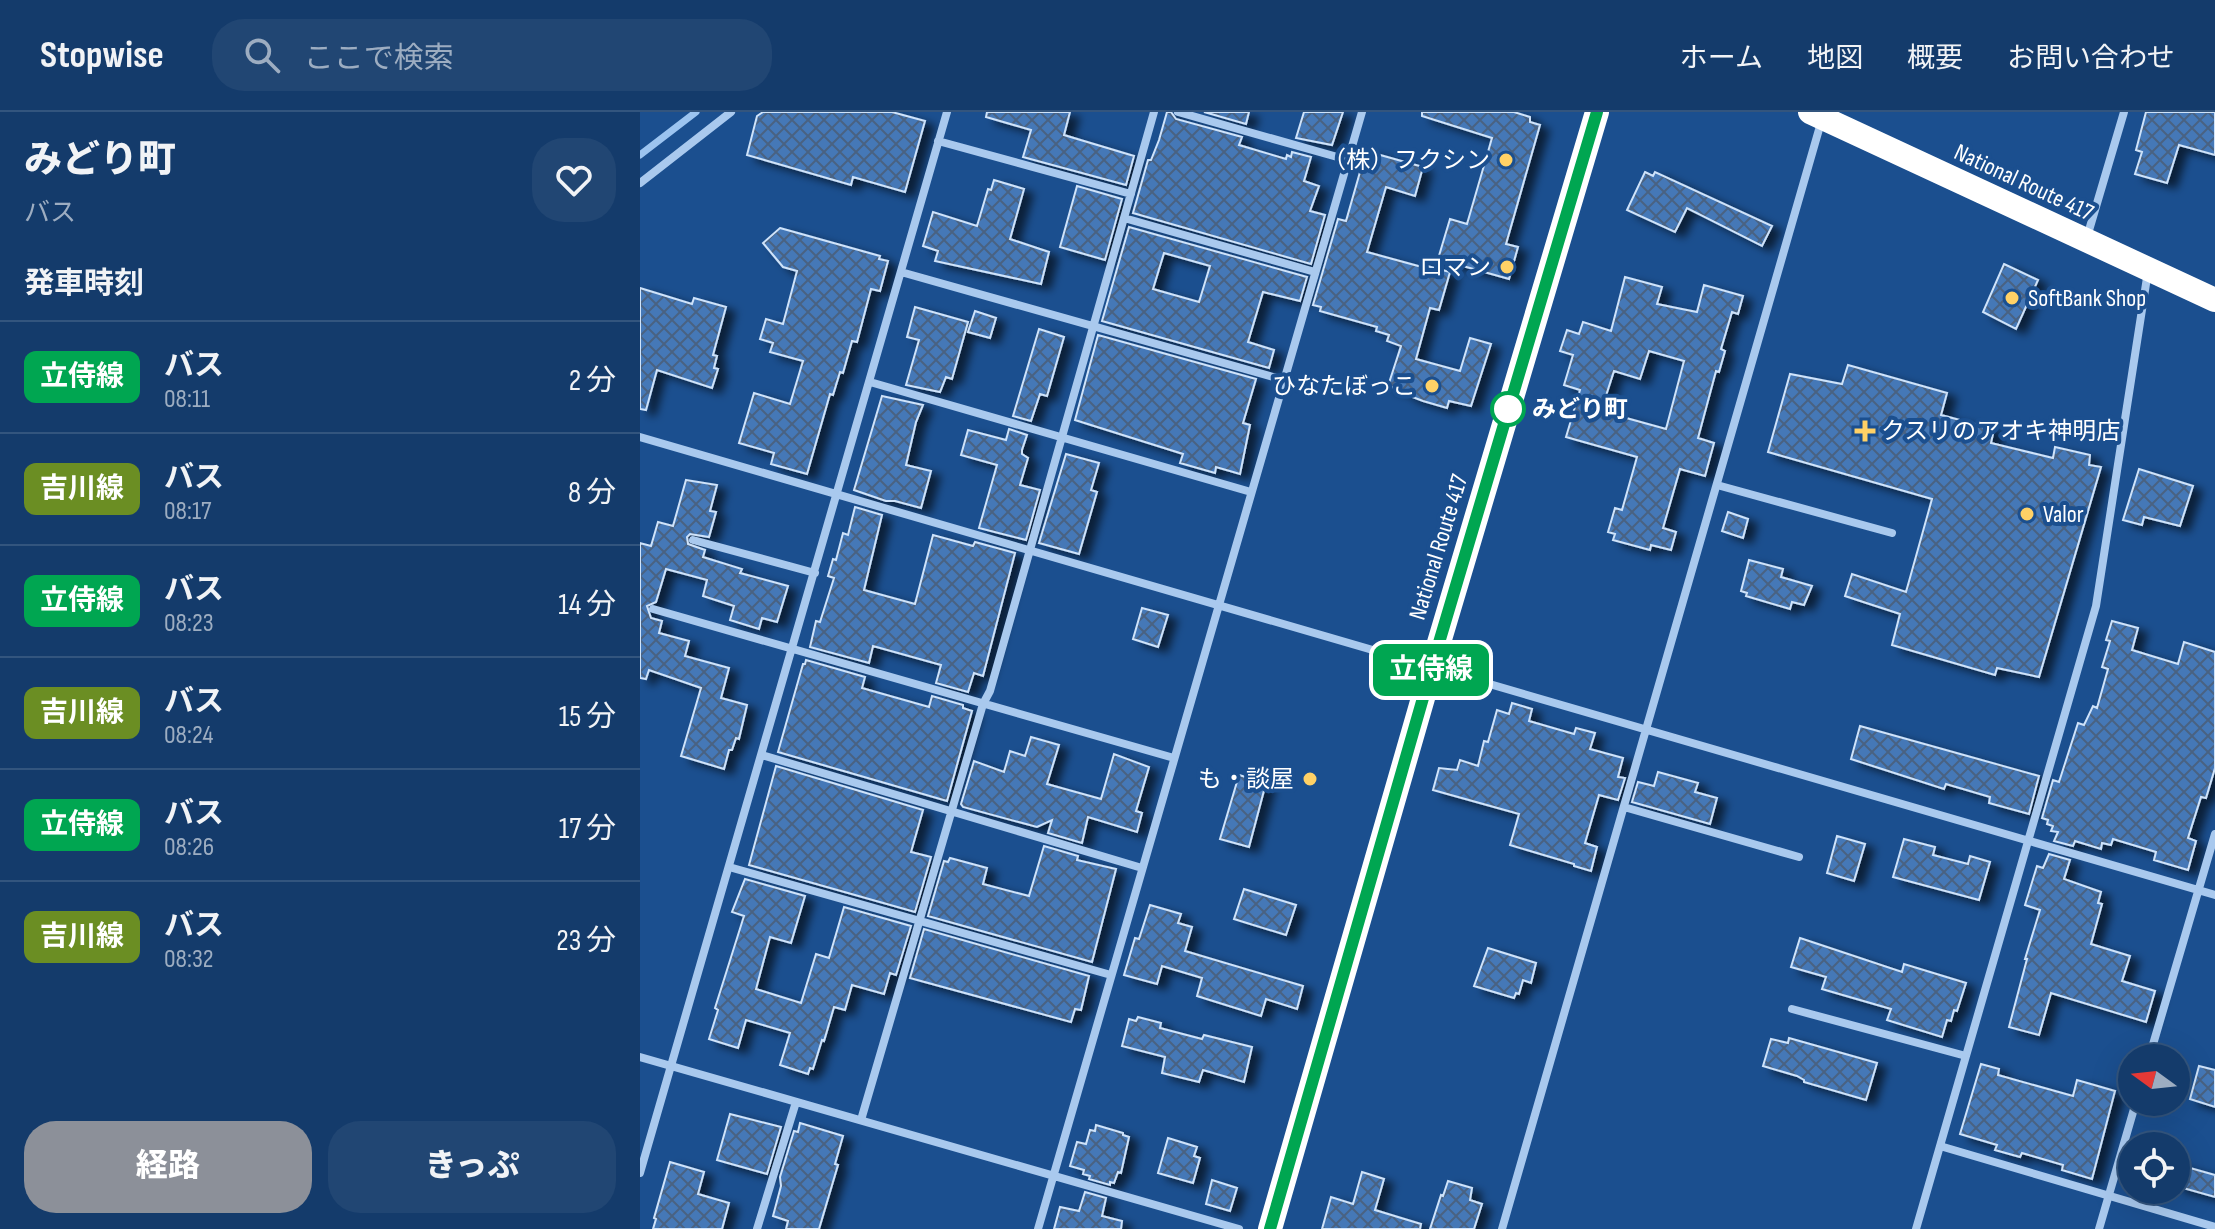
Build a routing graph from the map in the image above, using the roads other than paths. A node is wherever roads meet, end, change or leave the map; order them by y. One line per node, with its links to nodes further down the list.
1 (731, 112): 11 (street)
2 (947, 112): 9 (street)
3 (1154, 112): 12 (street)
4 (1178, 112): 10 (street)
5 (1362, 112): 10 (street)
6 (1597, 112): 34 (highway, National Route 417)
7 (2124, 112): 14 (street)
8 (1816, 115): 14 (highway, National Route 417); 24 (street)
9 (938, 141): 12 (street); 16 (street)
10 (1348, 160): 17 (street)
11 (640, 183)
12 (1131, 194): 13 (street)
13 (1124, 218): 17 (street); 19 (street)
14 (2085, 242): 15 (highway, National Route 417)
15 (2148, 270): 18 (highway, National Route 417); 42 (street)
16 (901, 272): 19 (street); 21 (street)
17 (1315, 272): 20 (street)
18 (2215, 300)
19 (1093, 326): 20 (street); 23 (street)
20 (1284, 380): 25 (street)
21 (870, 382): 23 (street); 26 (street)
22 (640, 437): 26 (street)
23 (1062, 437): 25 (street); 29 (street)
24 (1717, 485): 27 (street); 36 (street)
25 (1251, 492): 31 (street)
26 (838, 494): 29 (street); 30 (street)
27 (1892, 533)
28 (693, 540): 30 (street)
29 (1030, 550): 31 (street); 35 (street)
30 (815, 573): 33 (street)
31 (1218, 605): 34 (street); 38 (street)
32 (653, 609): 33 (street)
33 (792, 649): 35 (street); 37 (street)
34 (1432, 667): 36 (street); 66 (highway, National Route 417)
35 (983, 704): 38 (street); 40 (street)
36 (1646, 731): 39 (street); 42 (street)
37 (762, 755): 40 (street); 44 (street)
38 (1174, 758): 45 (street)
39 (1624, 807): 43 (street); 67 (street)
40 (952, 812): 45 (street); 48 (street)
41 (2215, 834): 46 (street)
42 (2028, 843): 46 (street); 52 (street)
43 (1799, 857)
44 (729, 867): 48 (street); 54 (street)
45 (1142, 868): 49 (street)
46 (2199, 890): 47 (street); 51 (street)
47 (2215, 895)
48 (920, 923): 49 (street); 57 (street)
49 (1111, 975): 60 (street)
50 (1792, 1009): 52 (street)
51 (2153, 1044)
52 (1966, 1056): 58 (street)
53 (640, 1057): 54 (street)
54 (671, 1067): 55 (street); 59 (street)
55 (796, 1102): 57 (street); 63 (street)
56 (2132, 1116): 61 (street)
57 (861, 1120): 60 (street)
58 (1940, 1146): 61 (street); 68 (street)
59 (640, 1173)
60 (1053, 1174): 64 (street); 65 (street)
61 (2109, 1196): 62 (street); 69 (street)
62 (2215, 1227)
63 (757, 1229)
64 (1038, 1229)
65 (1239, 1229)
66 (1270, 1229)
67 (1502, 1229)
68 (1916, 1229)
69 (2099, 1229)

